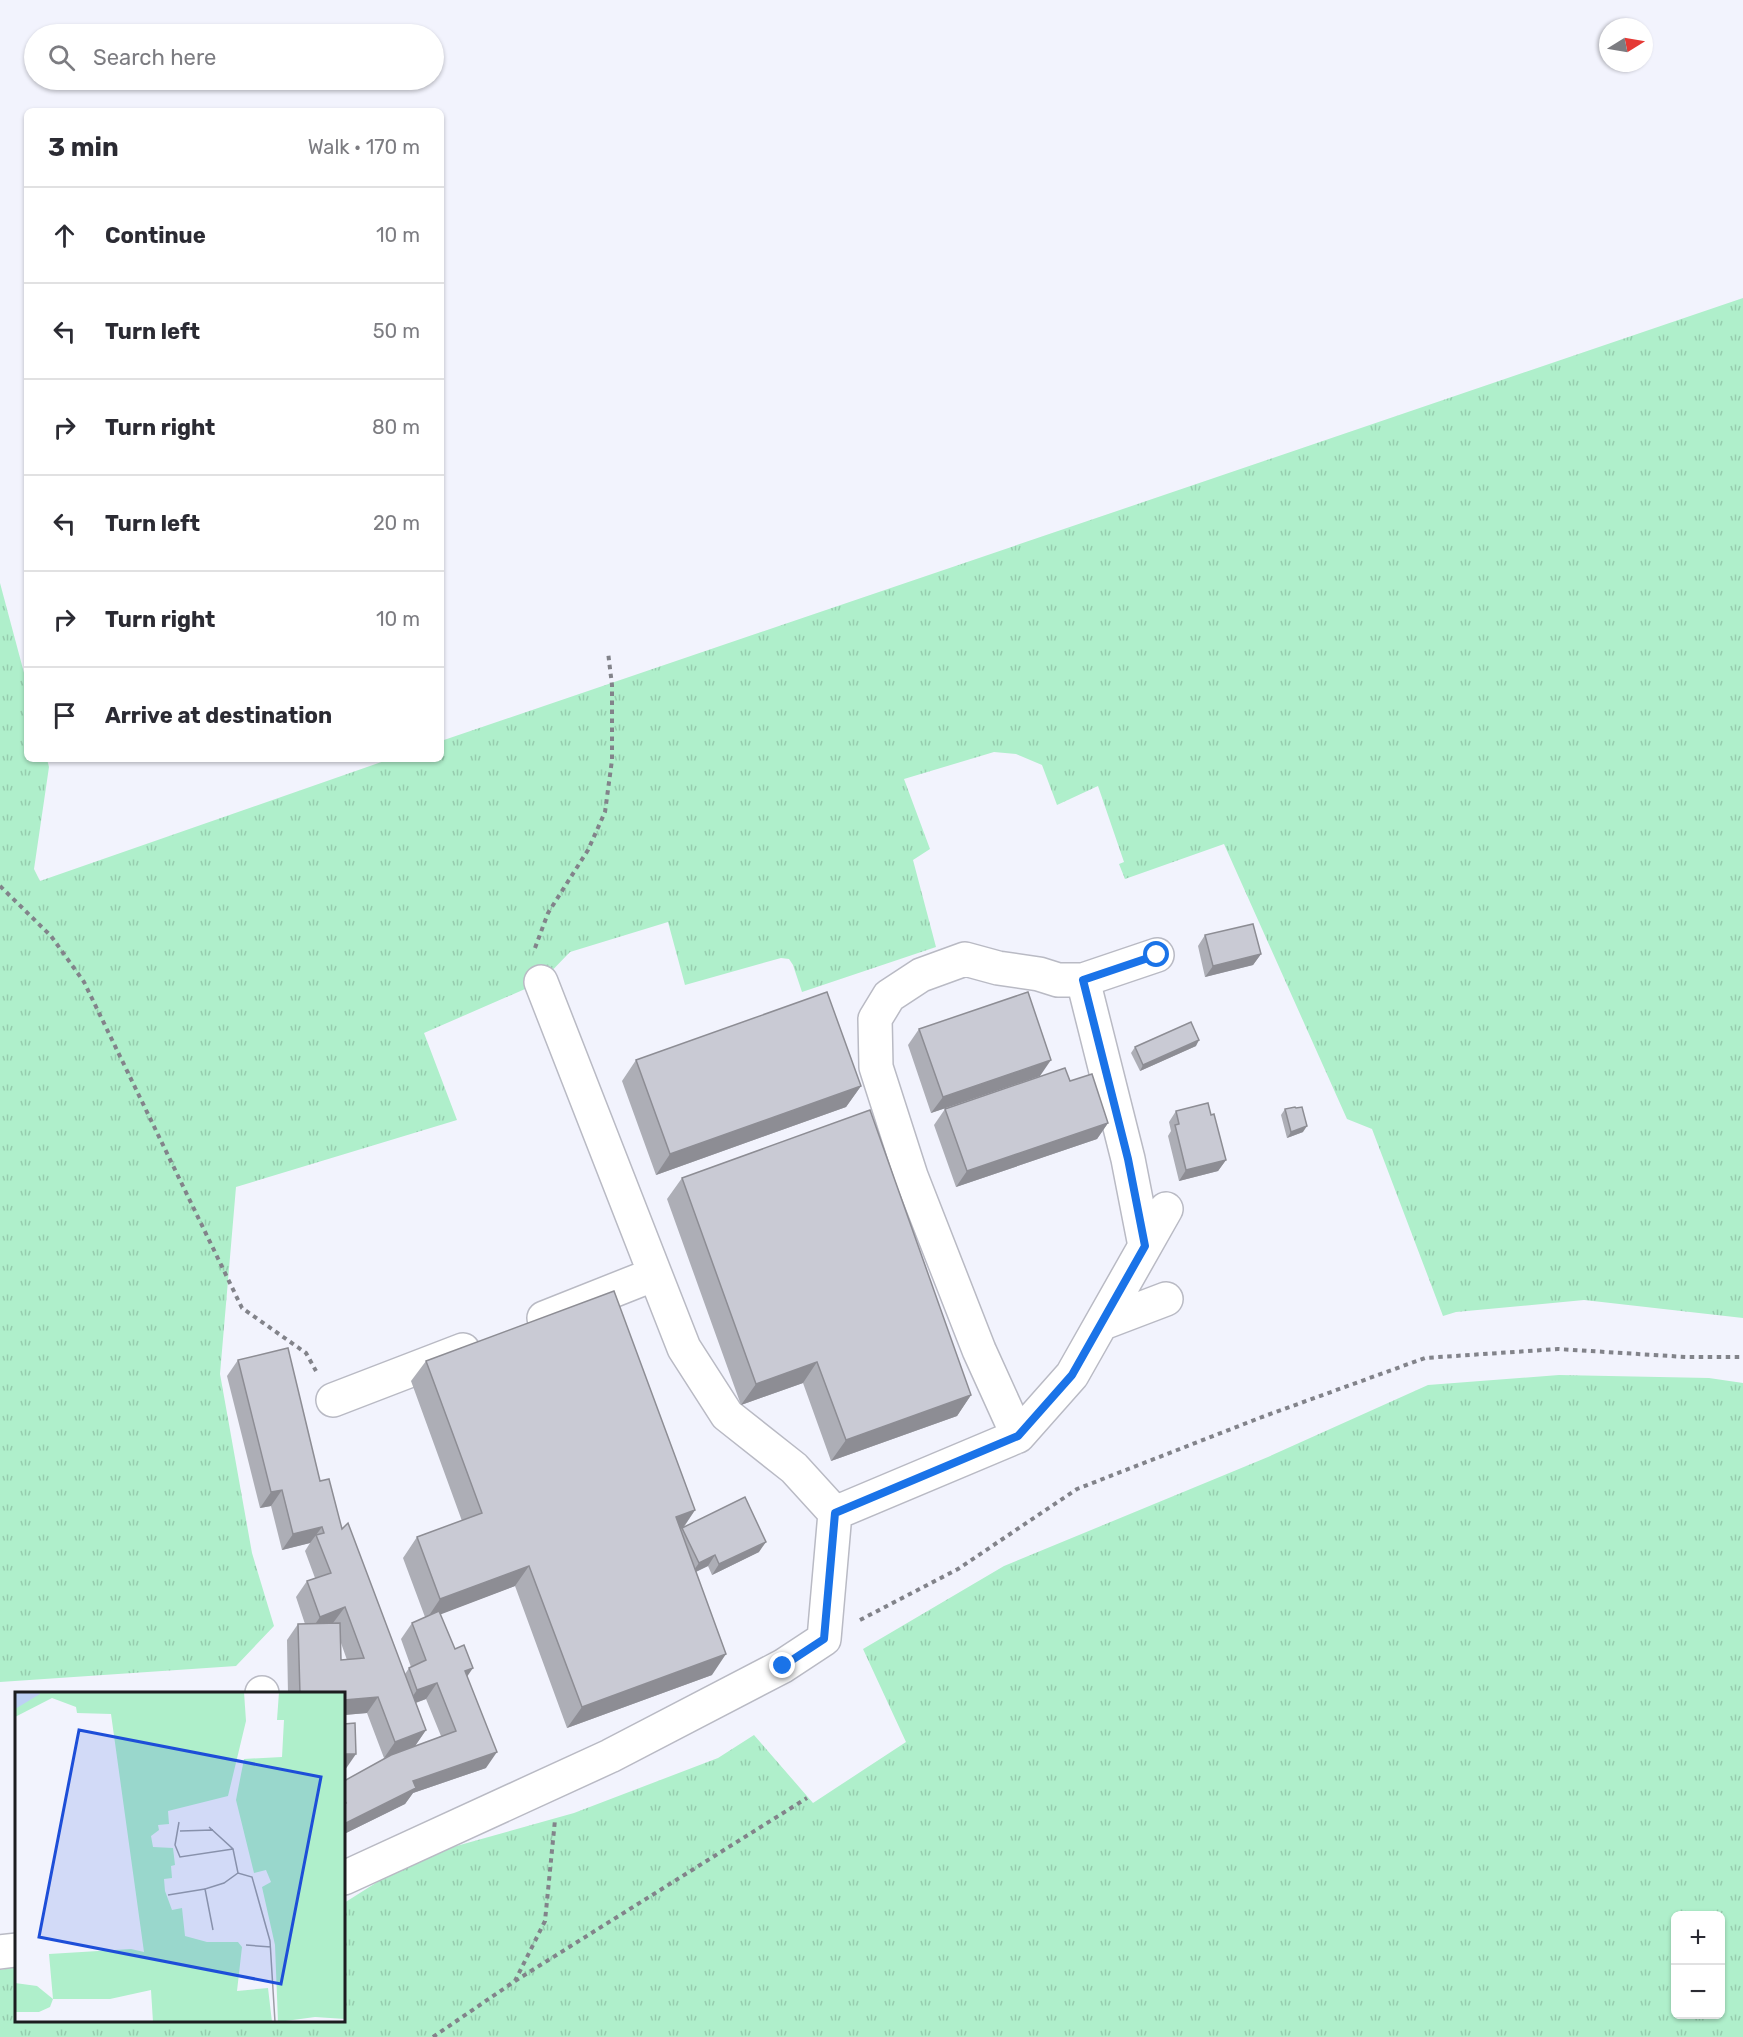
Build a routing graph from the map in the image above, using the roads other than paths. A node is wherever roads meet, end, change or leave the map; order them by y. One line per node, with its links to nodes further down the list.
1 (1157, 955): 2 (lane)
2 (1083, 980): 5 (lane); 12 (lane)
3 (541, 982): 6 (lane)
4 (1166, 1209): 5 (lane)
5 (1145, 1246): 8 (lane)
6 (654, 1274): 9 (lane); 13 (lane)
7 (1166, 1299): 8 (lane)
8 (1103, 1323): 12 (lane)
9 (521, 1327)
10 (488, 1340): 11 (lane)
11 (333, 1401)
12 (1018, 1436): 13 (lane)
13 (835, 1513): 14 (lane)
14 (345, 1878)
15 (15, 1950): 16 (lane)
16 (0, 1952)

